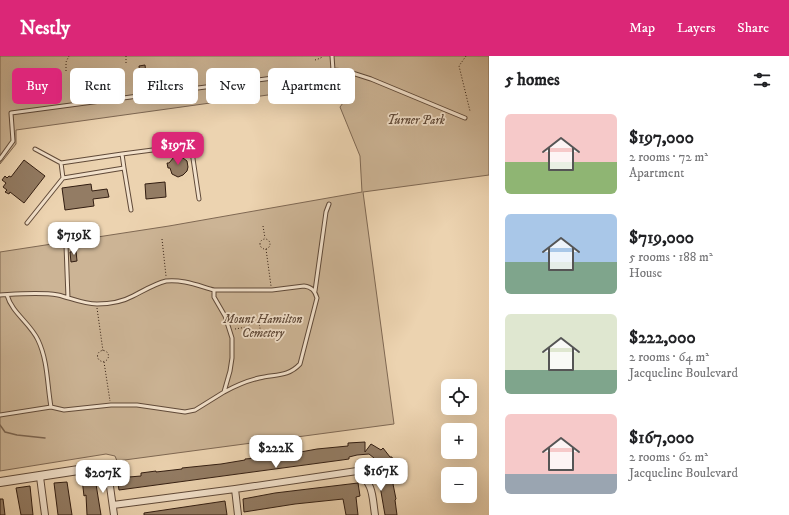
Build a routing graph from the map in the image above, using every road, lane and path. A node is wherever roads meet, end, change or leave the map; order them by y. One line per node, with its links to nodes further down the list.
1 (69, 56): 9 (path)
2 (126, 56): 7 (path)
3 (322, 56): 6 (path)
4 (332, 56): 8 (lane)
5 (466, 56): 12 (path)
6 (315, 60)
7 (126, 64)
8 (333, 68)
9 (66, 71)
10 (355, 74): 13 (lane)
11 (268, 79): 16 (lane)
12 (470, 112)
13 (465, 118)
14 (35, 149): 17 (lane)
15 (122, 154): 17 (lane); 18 (lane); 20 (lane)
16 (0, 158)
17 (61, 163): 19 (lane)
18 (124, 168): 19 (lane); 22 (lane)
19 (63, 178): 23 (lane)
20 (199, 199)
21 (329, 204): 32 (lane)
22 (131, 210)
23 (27, 223)
24 (263, 226): 26 (path)
25 (162, 239): 29 (path)
26 (265, 239): 28 (path); 28 (path)
27 (66, 245): 35 (lane)
28 (266, 249): 31 (path)
29 (166, 281): 30 (lane); 36 (lane)
30 (214, 290): 31 (lane); 38 (lane)
31 (272, 290): 32 (lane)
32 (315, 291): 41 (lane)
33 (0, 295): 34 (lane)
34 (7, 295): 35 (lane); 43 (lane)
35 (68, 298): 36 (lane)
36 (97, 304): 39 (path)
37 (248, 327): 37 (path); 38 (path)
38 (230, 330): 41 (lane)
39 (103, 351): 40 (path); 40 (path)
40 (104, 362): 42 (path)
41 (224, 392): 42 (lane)
42 (110, 405): 43 (lane)
43 (50, 407): 44 (lane)
44 (0, 415)
45 (98, 467): 46 (street); 49 (street)
46 (40, 477): 47 (street); 50 (street)
47 (0, 482)
48 (235, 489): 49 (street); 52 (street); 53 (street)
49 (113, 505): 51 (street)
50 (45, 515)
51 (114, 515)
52 (238, 515)
53 (375, 515)

